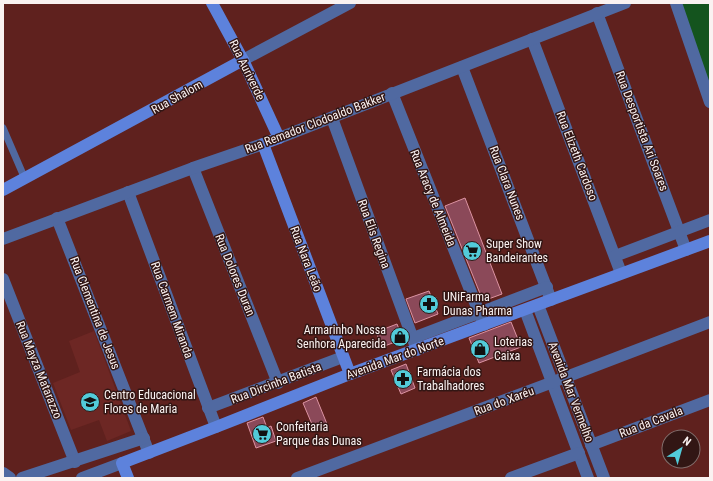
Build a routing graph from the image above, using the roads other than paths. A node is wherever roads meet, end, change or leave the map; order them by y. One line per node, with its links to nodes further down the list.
1 (212, 3): 7 (street, Rua Auriverde)
2 (350, 3): 7 (street, Rua Shalom)
3 (625, 3): 5 (street, Rua Remador Clodoaldo Bakker)
4 (676, 3): 10 (street)
5 (597, 13): 6 (street, Rua Remador Clodoaldo Bakker); 21 (street, Rua Desportista Ari Soares)
6 (532, 39): 8 (street, Rua Remador Clodoaldo Bakker); 25 (street, Rua Elizeth Cardoso)
7 (243, 60): 13 (street, Rua Auriverde); 16 (street, Rua Shalom)
8 (462, 67): 9 (street, Rua Remador Clodoaldo Bakker); 28 (street, Rua Clara Nunes)
9 (392, 93): 11 (street, Rua Remador Clodoaldo Bakker); 32 (street, Rua Aracy de Almeida)
10 (710, 102)
11 (332, 118): 13 (street, Rua Remador Clodoaldo Bakker); 35 (street, Rua Elis Regina)
12 (3, 128): 16 (lane)
13 (279, 138): 14 (street, Rua Remador Clodoaldo Bakker)
14 (263, 144): 15 (street, Rua Remador Clodoaldo Bakker); 37 (street, Rua Nara Leão)
15 (193, 168): 18 (street, Rua Remador Clodoaldo Bakker); 41 (street, Rua Dolores Duran)
16 (25, 179): 17 (street, Rua Shalom)
17 (3, 190)
18 (128, 192): 19 (street, Rua Remador Clodoaldo Bakker); 43 (street, Rua Carmem Miranda)
19 (57, 218): 22 (street, Rua Remador Clodoaldo Bakker); 45 (street, Rua Clementina de Jesus)
20 (710, 220): 21 (street)
21 (680, 232): 24 (street, Rua Desportista Ari Soares); 25 (street)
22 (3, 239)
23 (710, 241): 24 (street, Avenida Mar do Norte)
24 (686, 250): 26 (street, Avenida Mar do Norte)
25 (615, 256): 26 (street, Rua Elizeth Cardoso)
26 (621, 273): 29 (street, Avenida Mar do Norte)
27 (3, 279): 49 (street, Rua Mayza Matarazzo)
28 (547, 287): 29 (street, Rua Clara Nunes); 32 (street)
29 (551, 300): 30 (street, Avenida Mar do Norte)
30 (538, 305): 31 (street, Avenida Mar do Norte); 39 (street, Avenida Mar Vermelho)
31 (525, 310): 34 (street, Avenida Mar do Norte); 40 (street, Avenida Mar Vermelho)
32 (479, 314): 34 (street, Rua Aracy de Almeida); 35 (street)
33 (710, 322): 39 (street, Rua do Xaréu)
34 (484, 325): 36 (street, Avenida Mar do Norte)
35 (413, 338): 36 (street, Rua Elis Regina)
36 (417, 350): 38 (street, Avenida Mar do Norte)
37 (343, 357): 38 (street, Rua Nara Leão); 41 (street, Rua Dircinha Batista)
38 (350, 374): 44 (street, Avenida Mar do Norte)
39 (565, 377): 40 (street, Rua do Xaréu); 46 (street, Avenida Mar Vermelho)
40 (553, 382): 48 (street, Avenida Mar Vermelho); 56 (street, Rua do Xaréu)
41 (278, 383): 43 (street, Rua Dircinha Batista)
42 (710, 400): 46 (street, Rua da Cavala)
43 (208, 408): 44 (street, Rua Carmem Miranda)
44 (216, 428): 47 (street, Avenida Mar do Norte)
45 (144, 438): 47 (street, Rua Clementina de Jesus); 49 (street)
46 (592, 445): 59 (street, Avenida Mar Vermelho)
47 (149, 453): 50 (street, Avenida Mar do Norte)
48 (579, 453): 57 (street); 58 (street, Avenida Mar Vermelho)
49 (75, 462): 53 (street)
50 (122, 463): 54 (street, Avenida Mar do Norte); 55 (street)
51 (3, 474): 52 (street)
52 (10, 478)
53 (22, 478)
54 (82, 478)
55 (128, 478)
56 (297, 478)
57 (511, 478)
58 (588, 478)
59 (604, 478)

